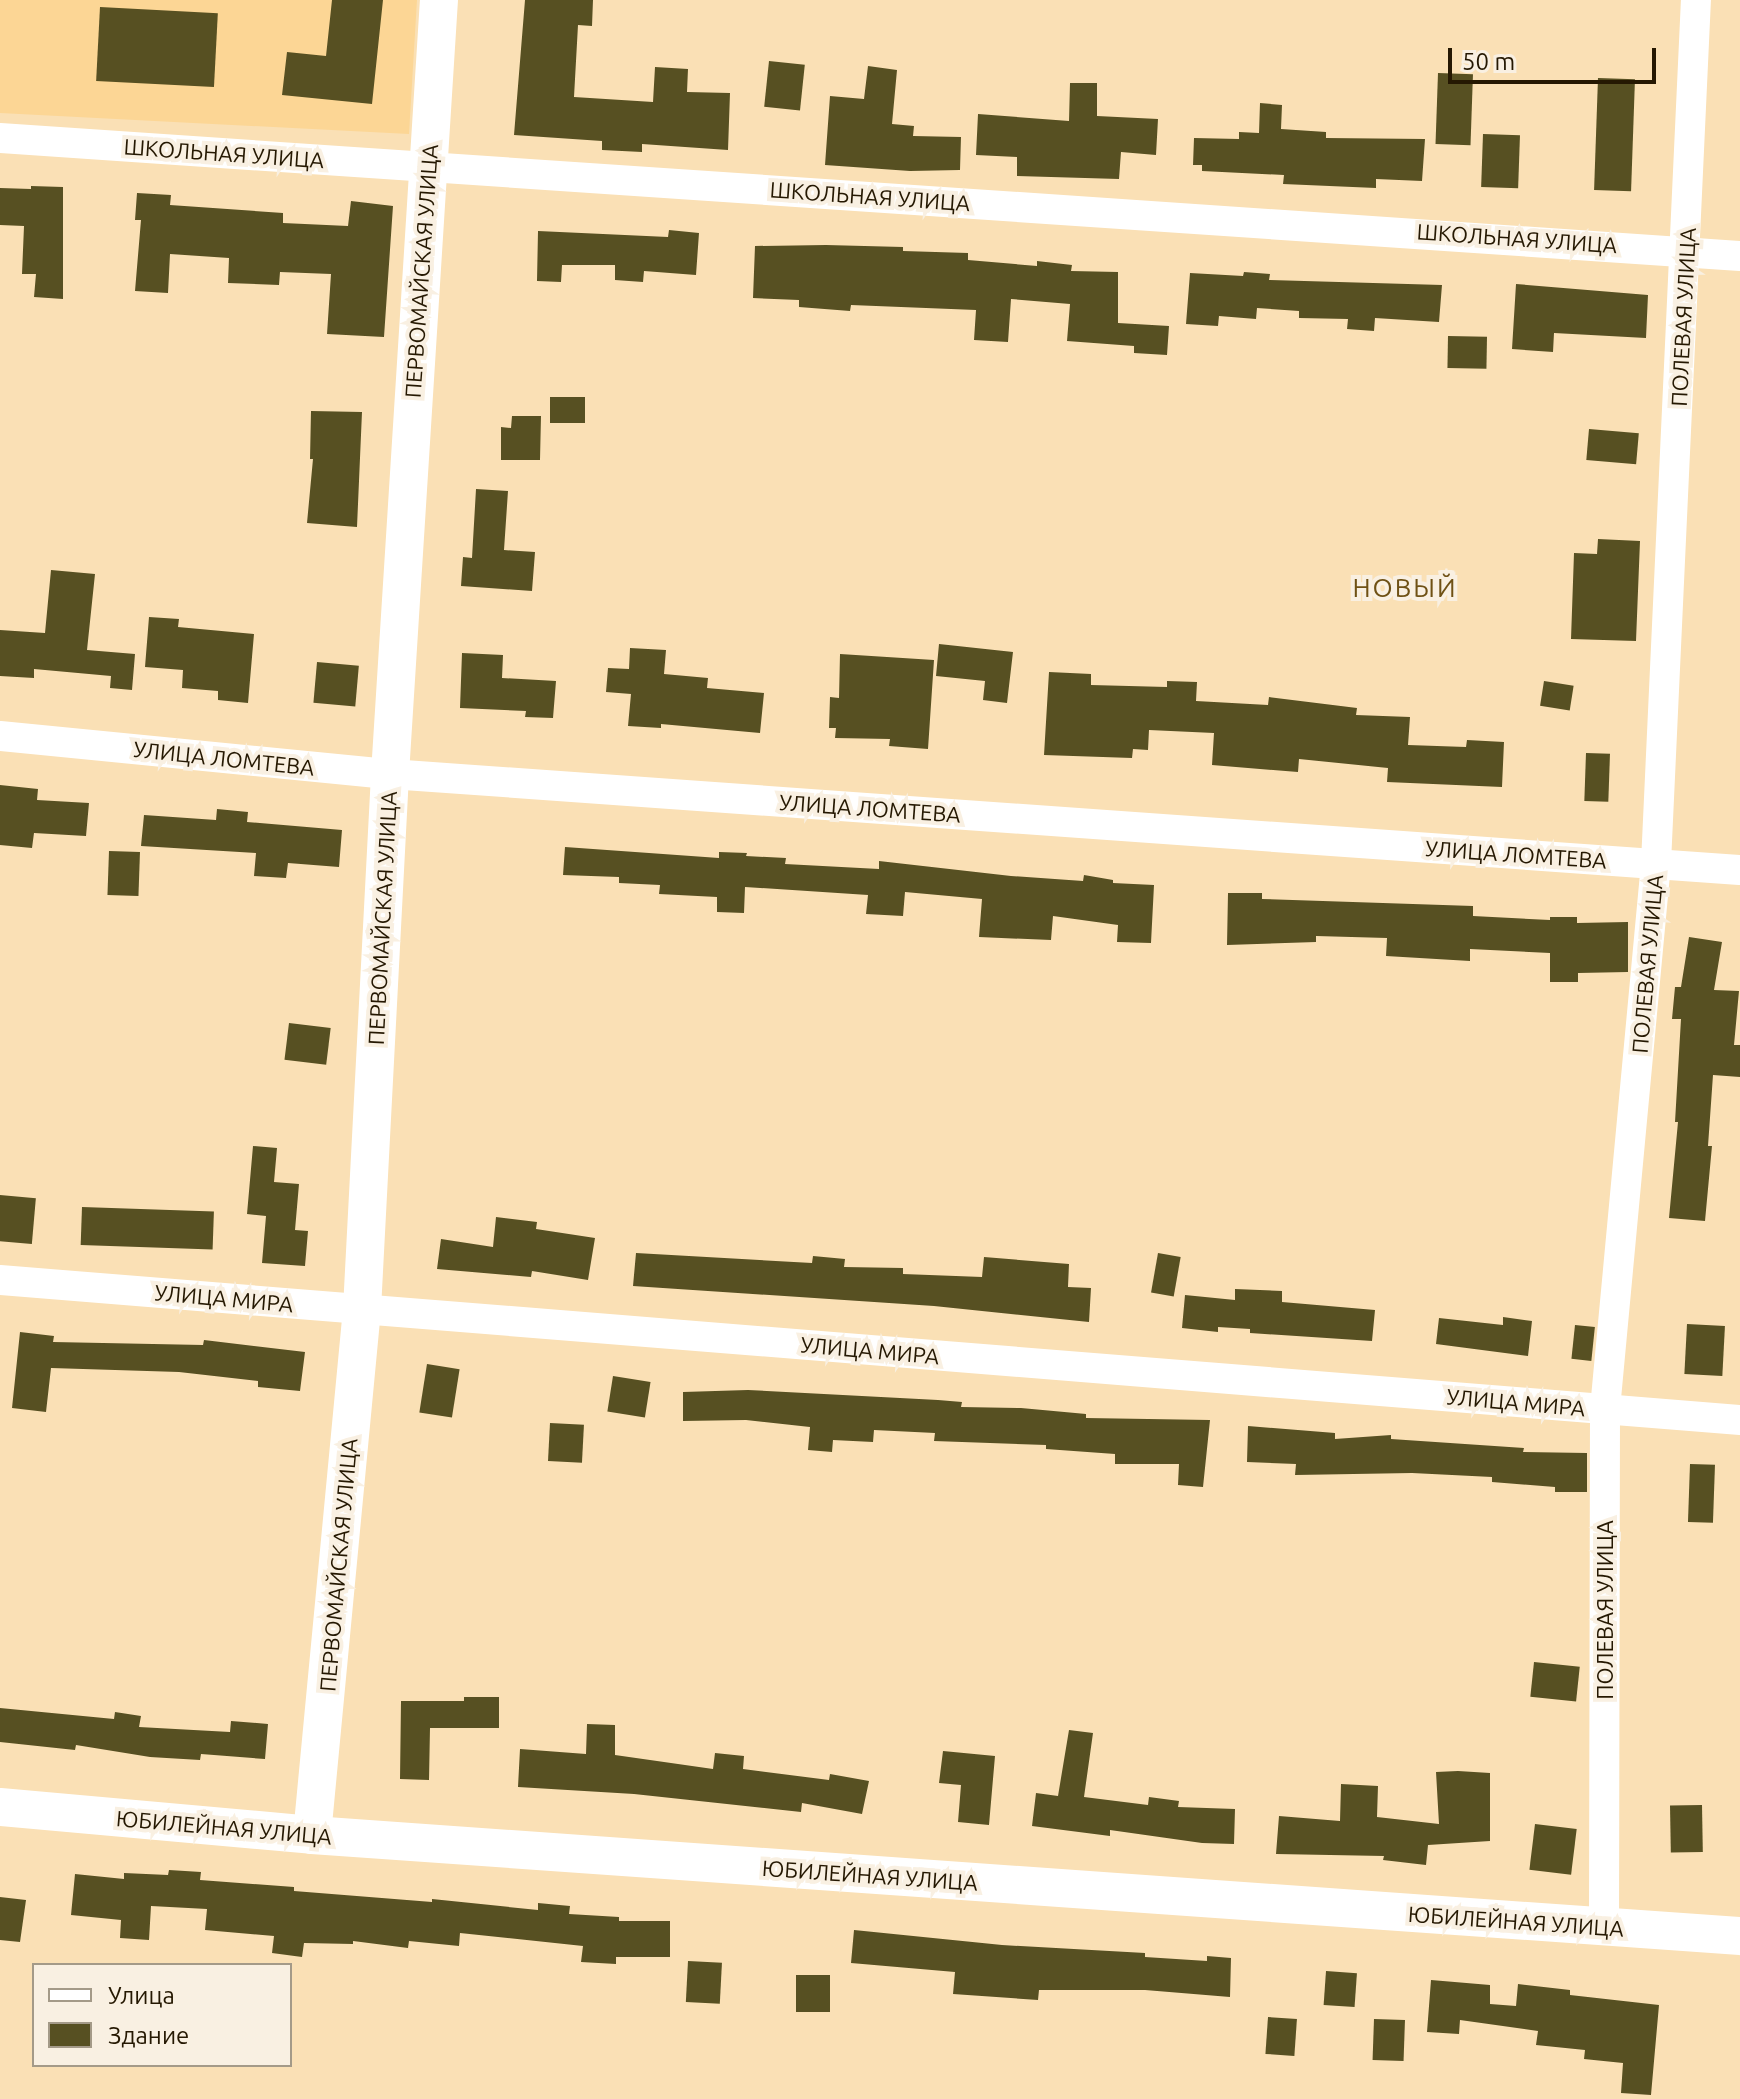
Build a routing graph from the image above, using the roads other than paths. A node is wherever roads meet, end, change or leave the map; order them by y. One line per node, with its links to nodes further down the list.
1 (439, 0): 4 (street, ПЕРВОМАЙСКАЯ УЛИЦА)
2 (1696, 0): 5 (street, ПОЛЕВАЯ УЛИЦА)
3 (0, 138): 4 (street, ШКОЛЬНАЯ УЛИЦА)
4 (428, 167): 5 (street, ШКОЛЬНАЯ УЛИЦА); 8 (street, ПЕРВОМАЙСКАЯ УЛИЦА)
5 (1686, 249): 6 (street, ШКОЛЬНАЯ УЛИЦА); 9 (street, ПОЛЕВАЯ УЛИЦА)
6 (1740, 256)
7 (0, 736): 8 (street, УЛИЦА ЛОМТЕВА)
8 (390, 774): 9 (street, УЛИЦА ЛОМТЕВА); 12 (street, ПЕРВОМАЙСКАЯ УЛИЦА)
9 (1656, 863): 10 (street, УЛИЦА ЛОМТЕВА); 13 (street, ПОЛЕВАЯ УЛИЦА)
10 (1740, 870)
11 (0, 1280): 12 (street, УЛИЦА МИРА)
12 (362, 1309): 13 (street, УЛИЦА МИРА); 16 (street, ПЕРВОМАЙСКАЯ УЛИЦА)
13 (1605, 1409): 14 (street, УЛИЦА МИРА); 17 (street, ПОЛЕВАЯ УЛИЦА)
14 (1740, 1420)
15 (0, 1807): 16 (street, ЮБИЛЕЙНАЯ УЛИЦА)
16 (312, 1835): 17 (street, ЮБИЛЕЙНАЯ УЛИЦА)
17 (1604, 1927): 18 (street, ЮБИЛЕЙНАЯ УЛИЦА)
18 (1740, 1936)

